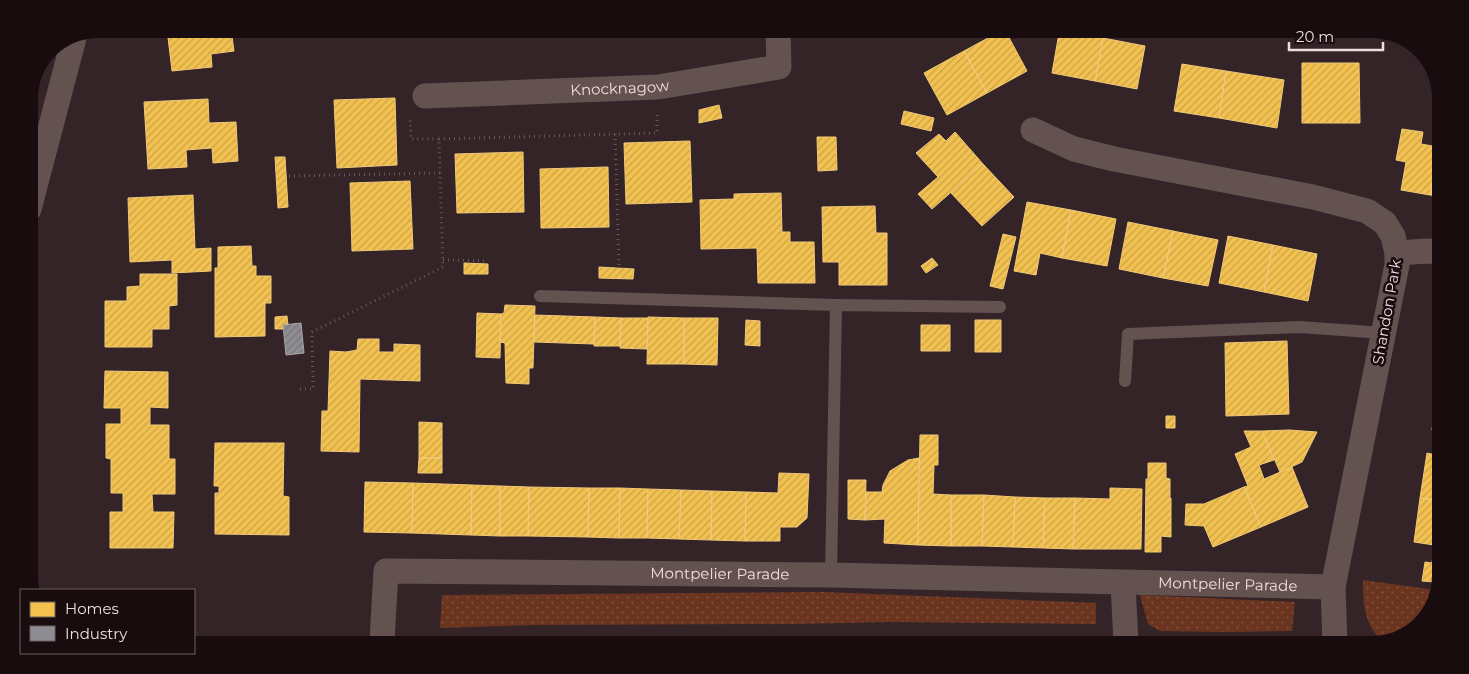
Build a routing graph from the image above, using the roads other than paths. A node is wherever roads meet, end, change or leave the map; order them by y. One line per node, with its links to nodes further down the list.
1 (778, 38): 3 (street, Knocknagow)
2 (73, 43): 5 (street)
3 (417, 105)
4 (1034, 130): 7 (street, Shandon Park)
5 (38, 175)
6 (1431, 251): 7 (street)
7 (1397, 253): 11 (street, Shandon Park)
8 (540, 296): 9 (lane)
9 (836, 304): 10 (lane); 13 (lane)
10 (1000, 307)
11 (1384, 334): 12 (lane); 15 (street, Shandon Park)
12 (1125, 381)
13 (830, 575): 14 (street, Montpelier Parade); 16 (street, Montpelier Parade)
14 (1123, 582): 15 (street, Montpelier Parade); 17 (street)
15 (1333, 587): 18 (street, Shandon Park)
16 (382, 636)
17 (1126, 636)
18 (1336, 636)

